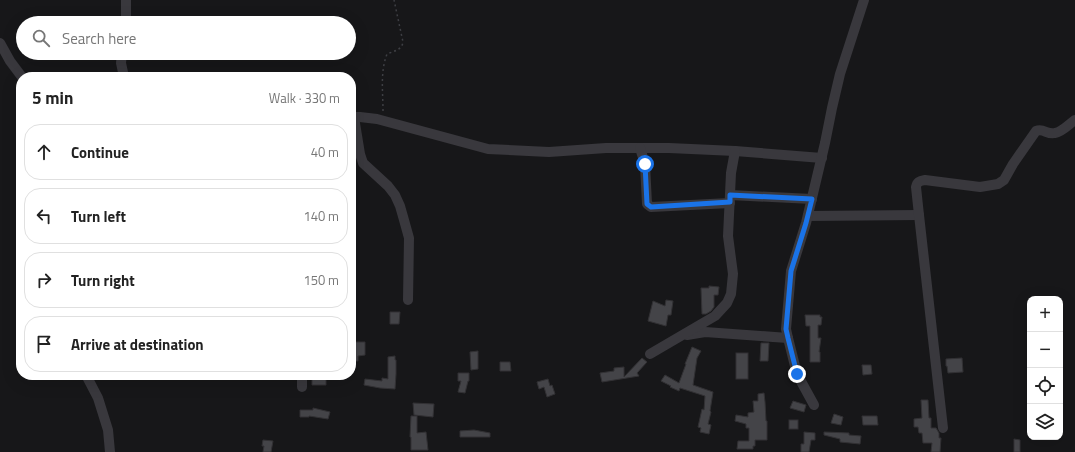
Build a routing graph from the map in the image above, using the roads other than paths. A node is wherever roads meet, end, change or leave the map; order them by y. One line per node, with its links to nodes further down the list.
1 (126, 0): 3 (street)
2 (864, 0): 13 (street)
3 (126, 16)
4 (0, 43): 6 (street)
5 (121, 60): 7 (street)
6 (18, 72)
7 (123, 72)
8 (356, 117): 11 (street)
9 (1075, 120): 16 (street)
10 (356, 136): 18 (street)
11 (640, 148): 12 (street); 14 (street)
12 (735, 151): 13 (street); 14 (street)
13 (822, 158): 15 (street)
14 (730, 199): 15 (street); 19 (street)
15 (812, 199): 17 (street)
16 (919, 215): 17 (street); 26 (street)
17 (808, 216): 20 (street)
18 (408, 300)
19 (681, 336): 20 (street); 21 (street)
20 (788, 338): 25 (street)
21 (650, 354)
22 (89, 380): 27 (street)
23 (302, 380): 24 (street)
24 (302, 387)
25 (814, 405)
26 (943, 428)
27 (110, 452)

